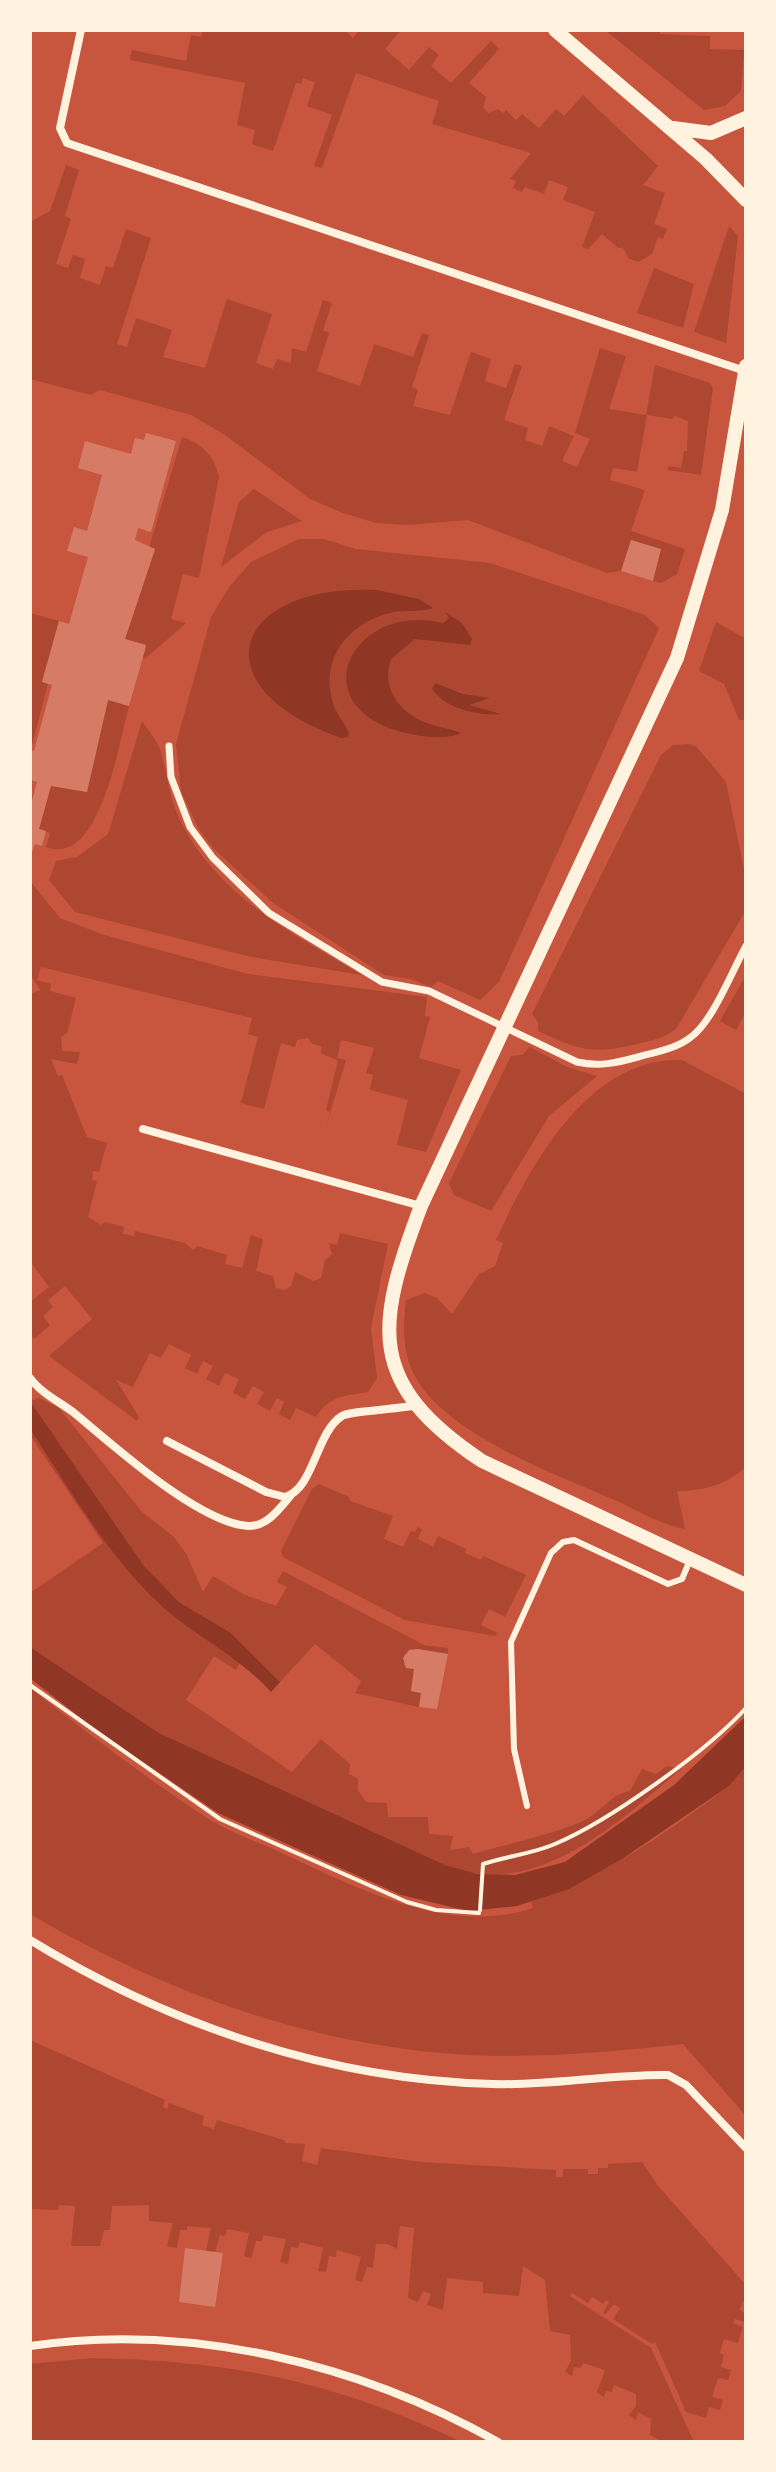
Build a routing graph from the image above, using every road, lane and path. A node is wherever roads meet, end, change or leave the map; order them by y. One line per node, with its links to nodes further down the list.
1 (81, 30): 6 (street)
2 (555, 30): 4 (street)
3 (746, 118): 4 (street)
4 (666, 125): 5 (street)
5 (746, 200)
6 (746, 368): 9 (street)
7 (169, 746): 9 (street)
8 (746, 946): 9 (street)
9 (504, 1027): 11 (street)
10 (143, 1129): 11 (street)
11 (421, 1206): 13 (street)
12 (30, 1378): 15 (street)
13 (417, 1405): 15 (street); 16 (street)
14 (167, 1441): 15 (street)
15 (291, 1495)
16 (692, 1557): 17 (street); 20 (lane)
17 (746, 1585)
18 (30, 1685): 19 (path)
19 (746, 1708)
20 (527, 1806)
21 (30, 1940): 22 (street)
22 (746, 2148)
23 (30, 2346): 24 (street)
24 (498, 2442)

